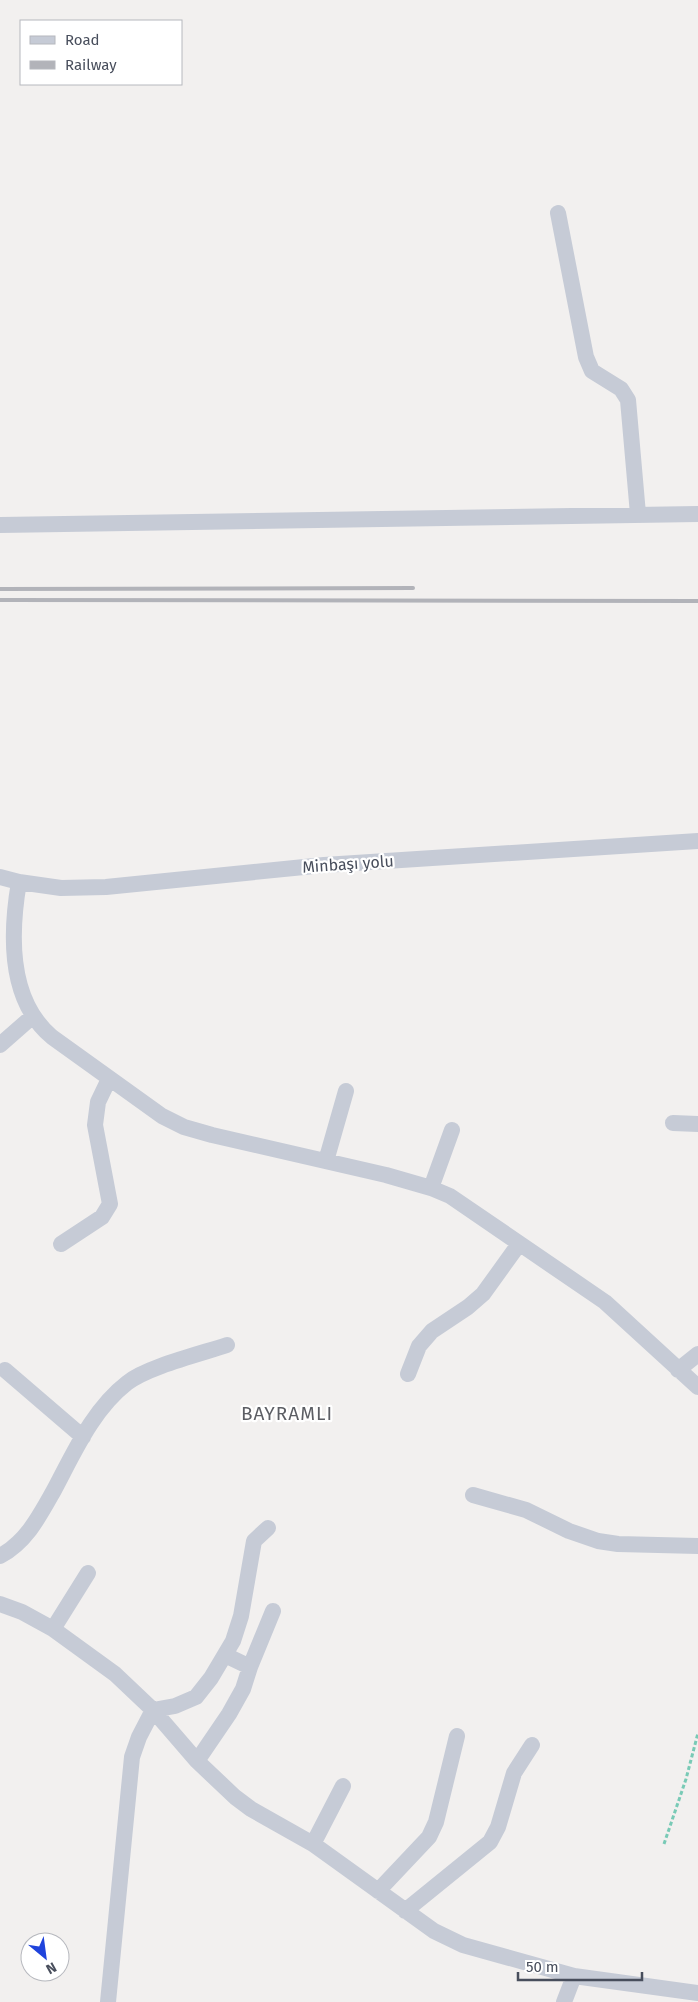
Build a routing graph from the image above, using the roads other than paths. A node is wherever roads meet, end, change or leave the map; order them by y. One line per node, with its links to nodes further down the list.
1 (558, 214): 2 (street)
2 (638, 514): 3 (street); 4 (street)
3 (698, 514)
4 (0, 525)
5 (698, 841): 7 (street, Minbaşı yolu)
6 (0, 876): 7 (street, Minbaşı yolu)
7 (20, 882): 8 (street)
8 (7, 915): 9 (street)
9 (33, 1016): 10 (street); 11 (street)
10 (0, 1045)
11 (109, 1079): 16 (street); 18 (street)
12 (346, 1092): 16 (street)
13 (673, 1123): 14 (street)
14 (698, 1124)
15 (452, 1130): 17 (street)
16 (326, 1161): 17 (street)
17 (432, 1188): 19 (street)
18 (61, 1244)
19 (519, 1244): 23 (street); 24 (street)
20 (227, 1346): 26 (street)
21 (698, 1354): 23 (street)
22 (6, 1370): 26 (street)
23 (678, 1370): 25 (street)
24 (408, 1374)
25 (698, 1387)
26 (83, 1437): 30 (street)
27 (474, 1496): 29 (street)
28 (268, 1528): 35 (street)
29 (698, 1546)
30 (0, 1556)
31 (88, 1574): 34 (street)
32 (0, 1604): 34 (street)
33 (273, 1610): 36 (street)
34 (53, 1629): 37 (street)
35 (225, 1655): 36 (street); 37 (street)
36 (250, 1666): 40 (street)
37 (153, 1710): 40 (street); 47 (street)
38 (457, 1736): 43 (street)
39 (532, 1745): 44 (street)
40 (197, 1761): 42 (street)
41 (342, 1786): 42 (street)
42 (313, 1844): 43 (street)
43 (378, 1891): 44 (street)
44 (405, 1911): 45 (street)
45 (574, 1976): 46 (street); 48 (street)
46 (698, 1993)
47 (108, 2002)
48 (564, 2002)

